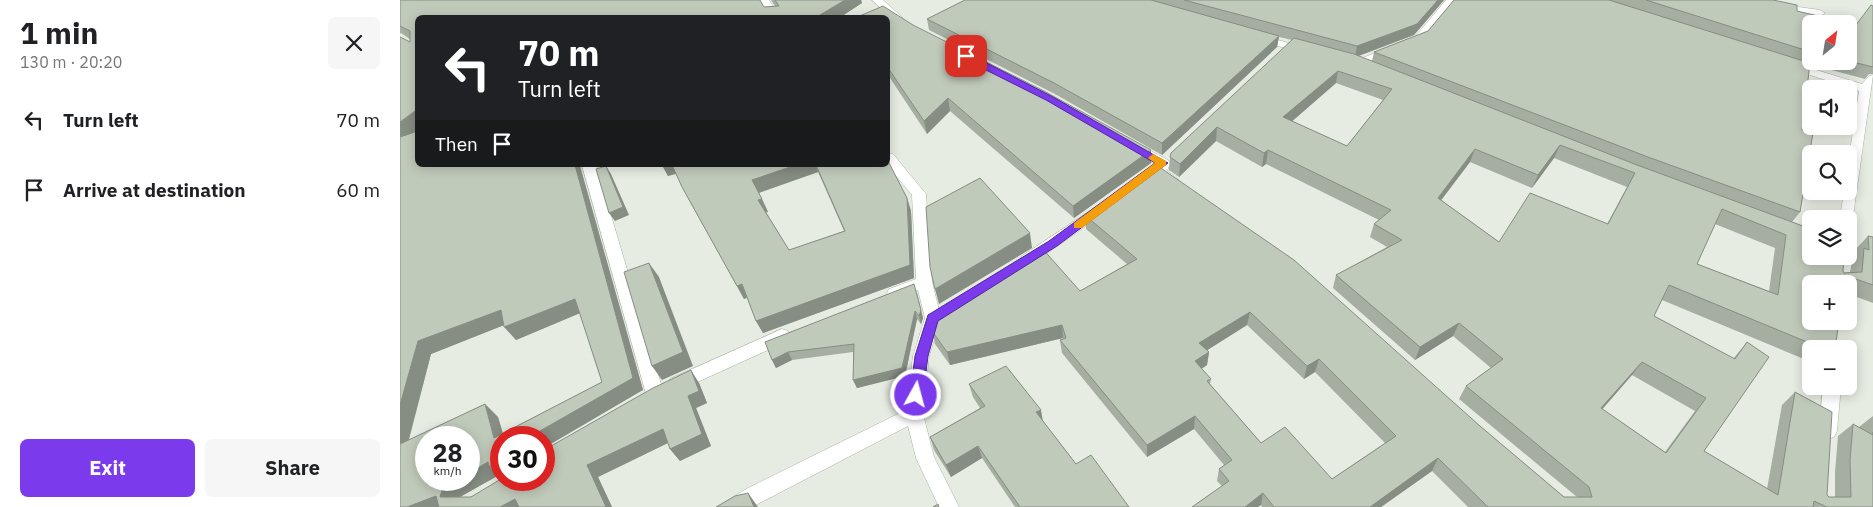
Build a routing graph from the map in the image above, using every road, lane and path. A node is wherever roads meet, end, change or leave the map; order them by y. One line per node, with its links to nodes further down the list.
1 (764, 0): 6 (street)
2 (877, 0): 7 (street)
3 (1452, 0): 13 (street)
4 (1763, 4): 5 (street)
5 (1820, 13)
6 (774, 15)
7 (913, 28)
8 (1249, 35): 9 (street)
9 (1288, 46): 10 (street); 11 (street)
10 (1313, 52)
11 (1273, 59)
12 (1782, 62): 14 (street)
13 (1374, 70)
14 (1869, 84): 22 (street)
15 (1122, 139): 19 (street)
16 (1176, 150): 19 (street)
17 (890, 159): 24 (street)
18 (590, 167): 29 (street)
19 (1156, 168): 20 (street)
20 (1184, 189)
21 (1114, 200): 23 (street)
22 (1848, 210)
23 (1013, 268)
24 (924, 282): 25 (street); 27 (street)
25 (878, 299)
26 (949, 308): 27 (street)
27 (933, 318): 32 (street)
28 (795, 331): 29 (street)
29 (655, 394): 31 (street)
30 (1831, 395): 33 (street)
31 (638, 404)
32 (914, 414): 34 (street); 35 (street)
33 (1826, 453)
34 (735, 507)
35 (949, 507)

